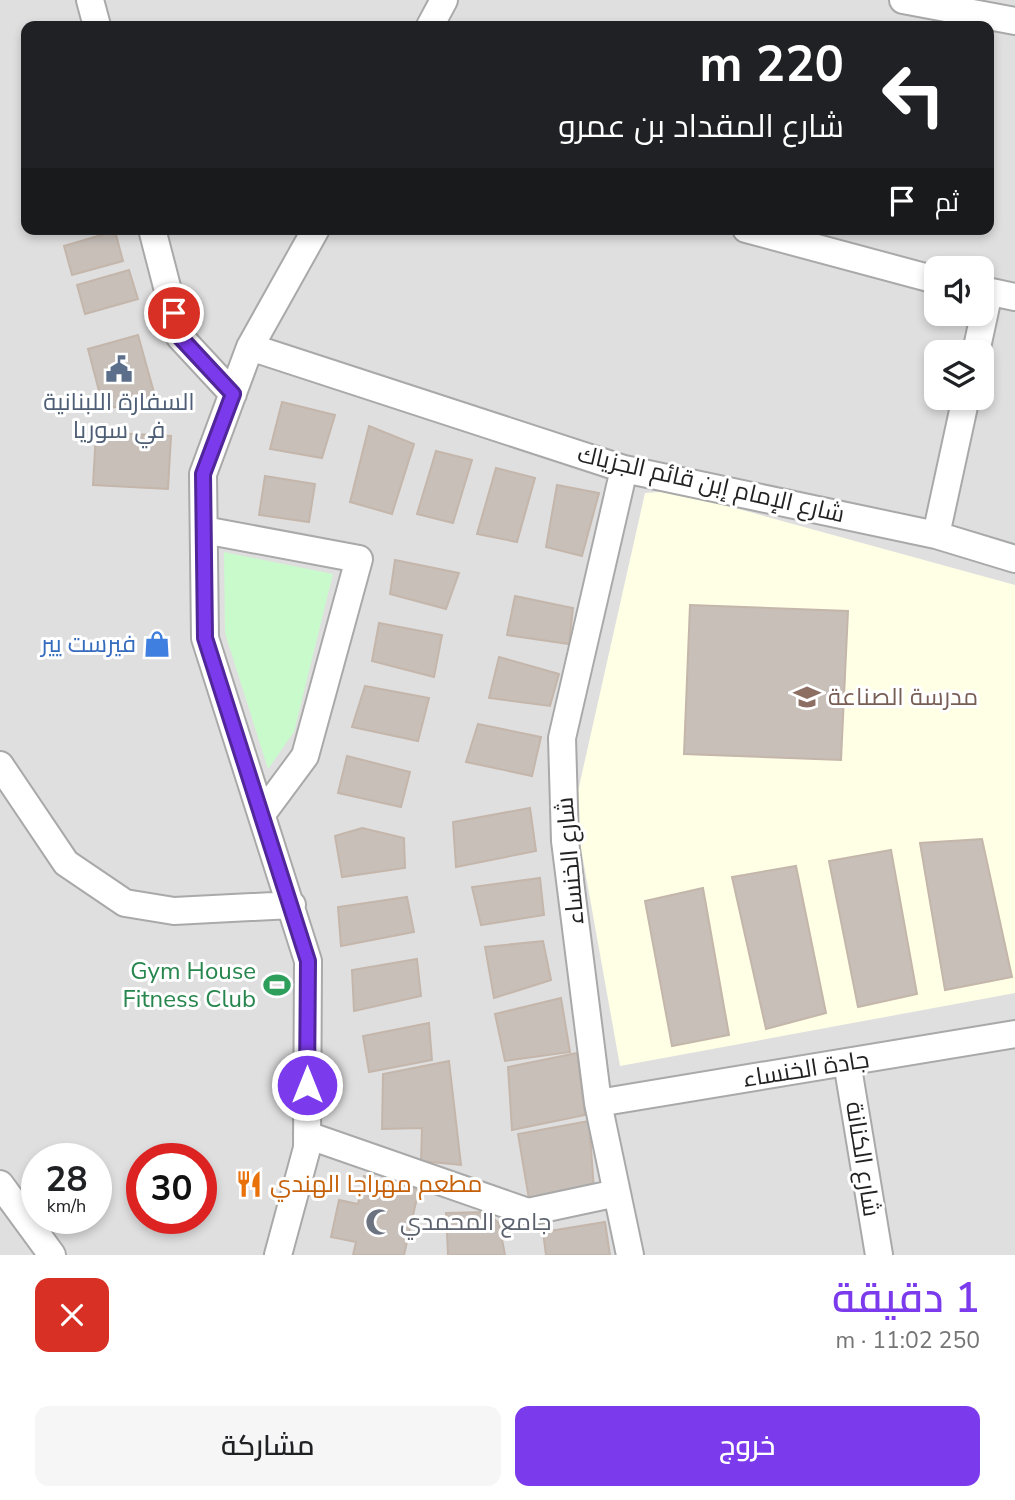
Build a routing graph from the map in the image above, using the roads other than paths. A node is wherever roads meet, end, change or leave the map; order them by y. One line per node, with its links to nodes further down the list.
1 (90, 0): 4 (street)
2 (444, 0): 5 (street)
3 (903, 0): 6 (street)
4 (96, 21)
5 (433, 21)
6 (1015, 22)
7 (154, 235): 14 (street)
8 (313, 235): 13 (street)
9 (768, 235): 10 (street)
10 (924, 277)
11 (994, 293): 12 (street)
12 (1015, 297)
13 (250, 347): 14 (street); 16 (street, شارع الإمام إبن قائم الجزياك)
14 (233, 394): 17 (street)
15 (963, 410): 18 (street)
16 (624, 469): 18 (street, شارع الإمام إبن قائم الجزياك); 25 (street, شارع الخنساء)
17 (204, 530): 21 (street); 21 (street)
18 (936, 535): 19 (street, شارع الإمام إبن قائم الجزياك)
19 (1015, 559)
20 (0, 765): 22 (street)
21 (262, 814): 22 (street)
22 (292, 905): 26 (street)
23 (1015, 1034): 24 (street, جادة الخنساء)
24 (848, 1062): 25 (street, جادة الخنساء); 32 (street, شارع الكنانة)
25 (598, 1103): 28 (street, شارع الخنساء)
26 (307, 1135): 28 (street); 30 (street)
27 (0, 1184): 29 (street)
28 (617, 1193): 31 (street, شارع الخنساء)
29 (52, 1255)
30 (278, 1255)
31 (630, 1255)
32 (879, 1255)

